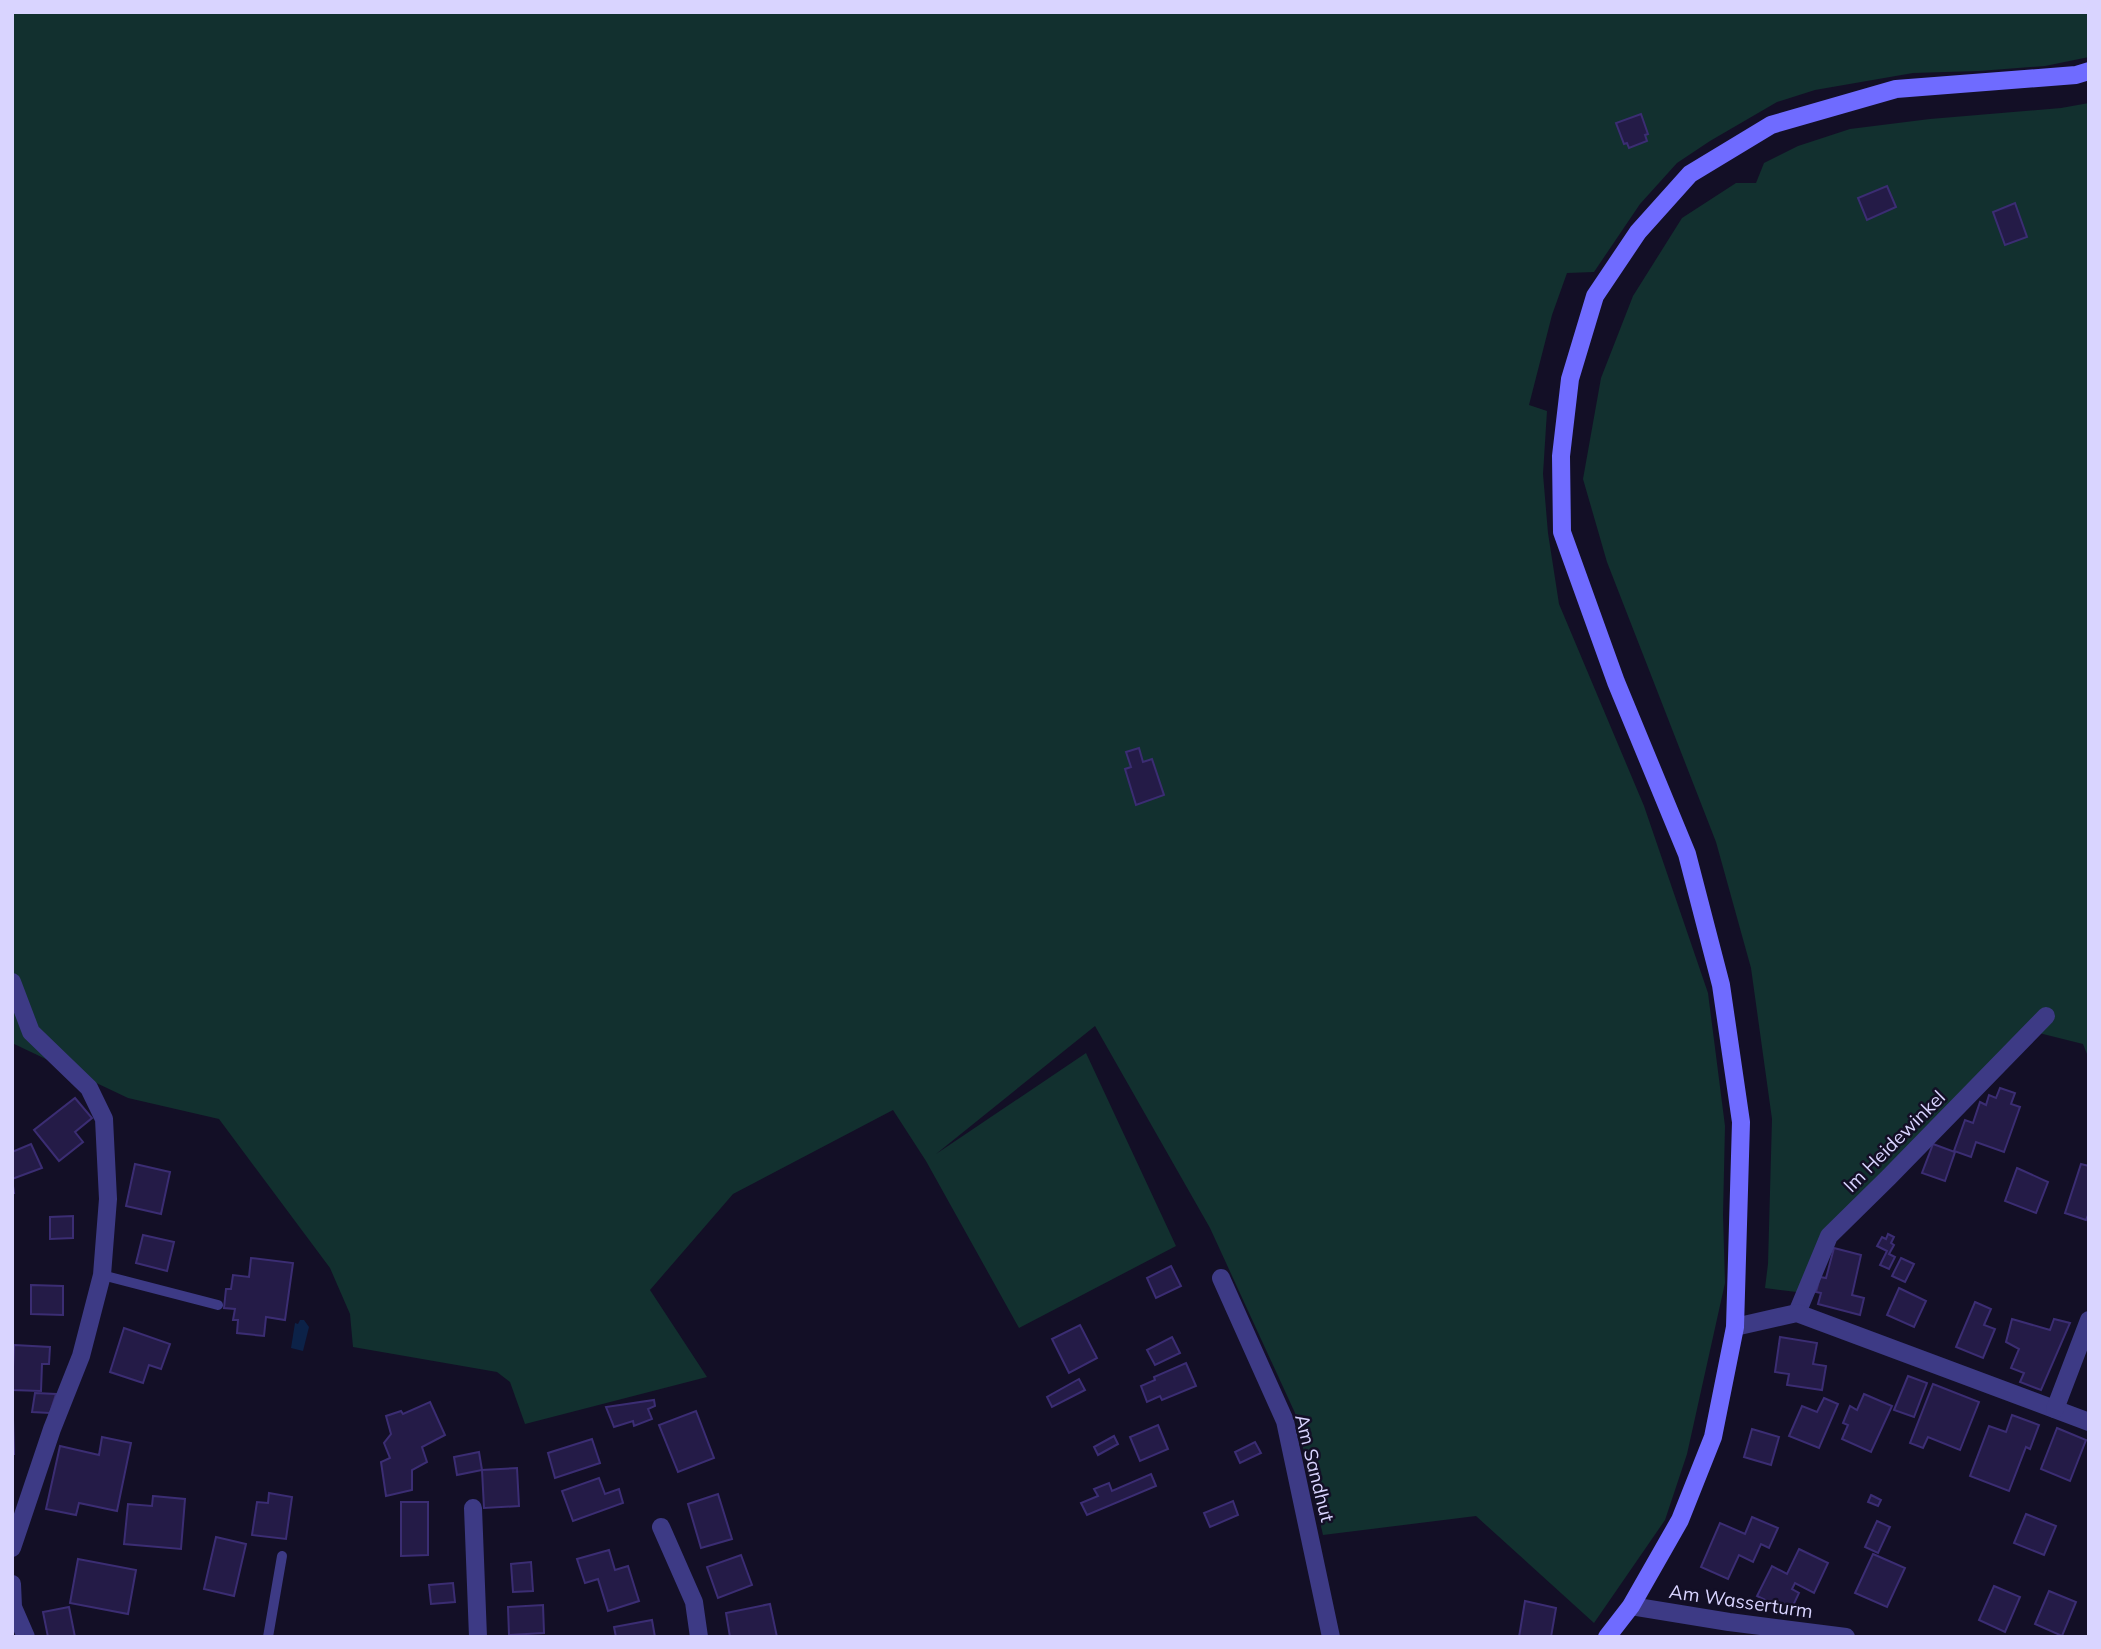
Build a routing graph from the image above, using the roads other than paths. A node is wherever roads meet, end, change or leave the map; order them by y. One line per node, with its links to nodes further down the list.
1 (2089, 71): 9 (street)
2 (12, 982): 4 (street)
3 (2046, 1016): 7 (street, Im Heidewinkel)
4 (102, 1275): 6 (lane); 14 (street)
5 (1221, 1278): 23 (street, Am Sandhut)
6 (218, 1305)
7 (1797, 1313): 9 (street); 10 (street)
8 (2089, 1320): 10 (street)
9 (1735, 1327): 17 (street)
10 (2054, 1409): 11 (street)
11 (2089, 1422)
12 (472, 1508): 21 (street)
13 (661, 1527): 22 (street)
14 (12, 1548)
15 (282, 1556): 20 (lane)
16 (12, 1584): 19 (street)
17 (1631, 1605): 18 (street, Am Wasserturm); 24 (street)
18 (1728, 1629): 25 (street, Am Wasserturm)
19 (26, 1637)
20 (268, 1637)
21 (478, 1637)
22 (699, 1637)
23 (1331, 1637)
24 (1607, 1637)
25 (1846, 1637)

